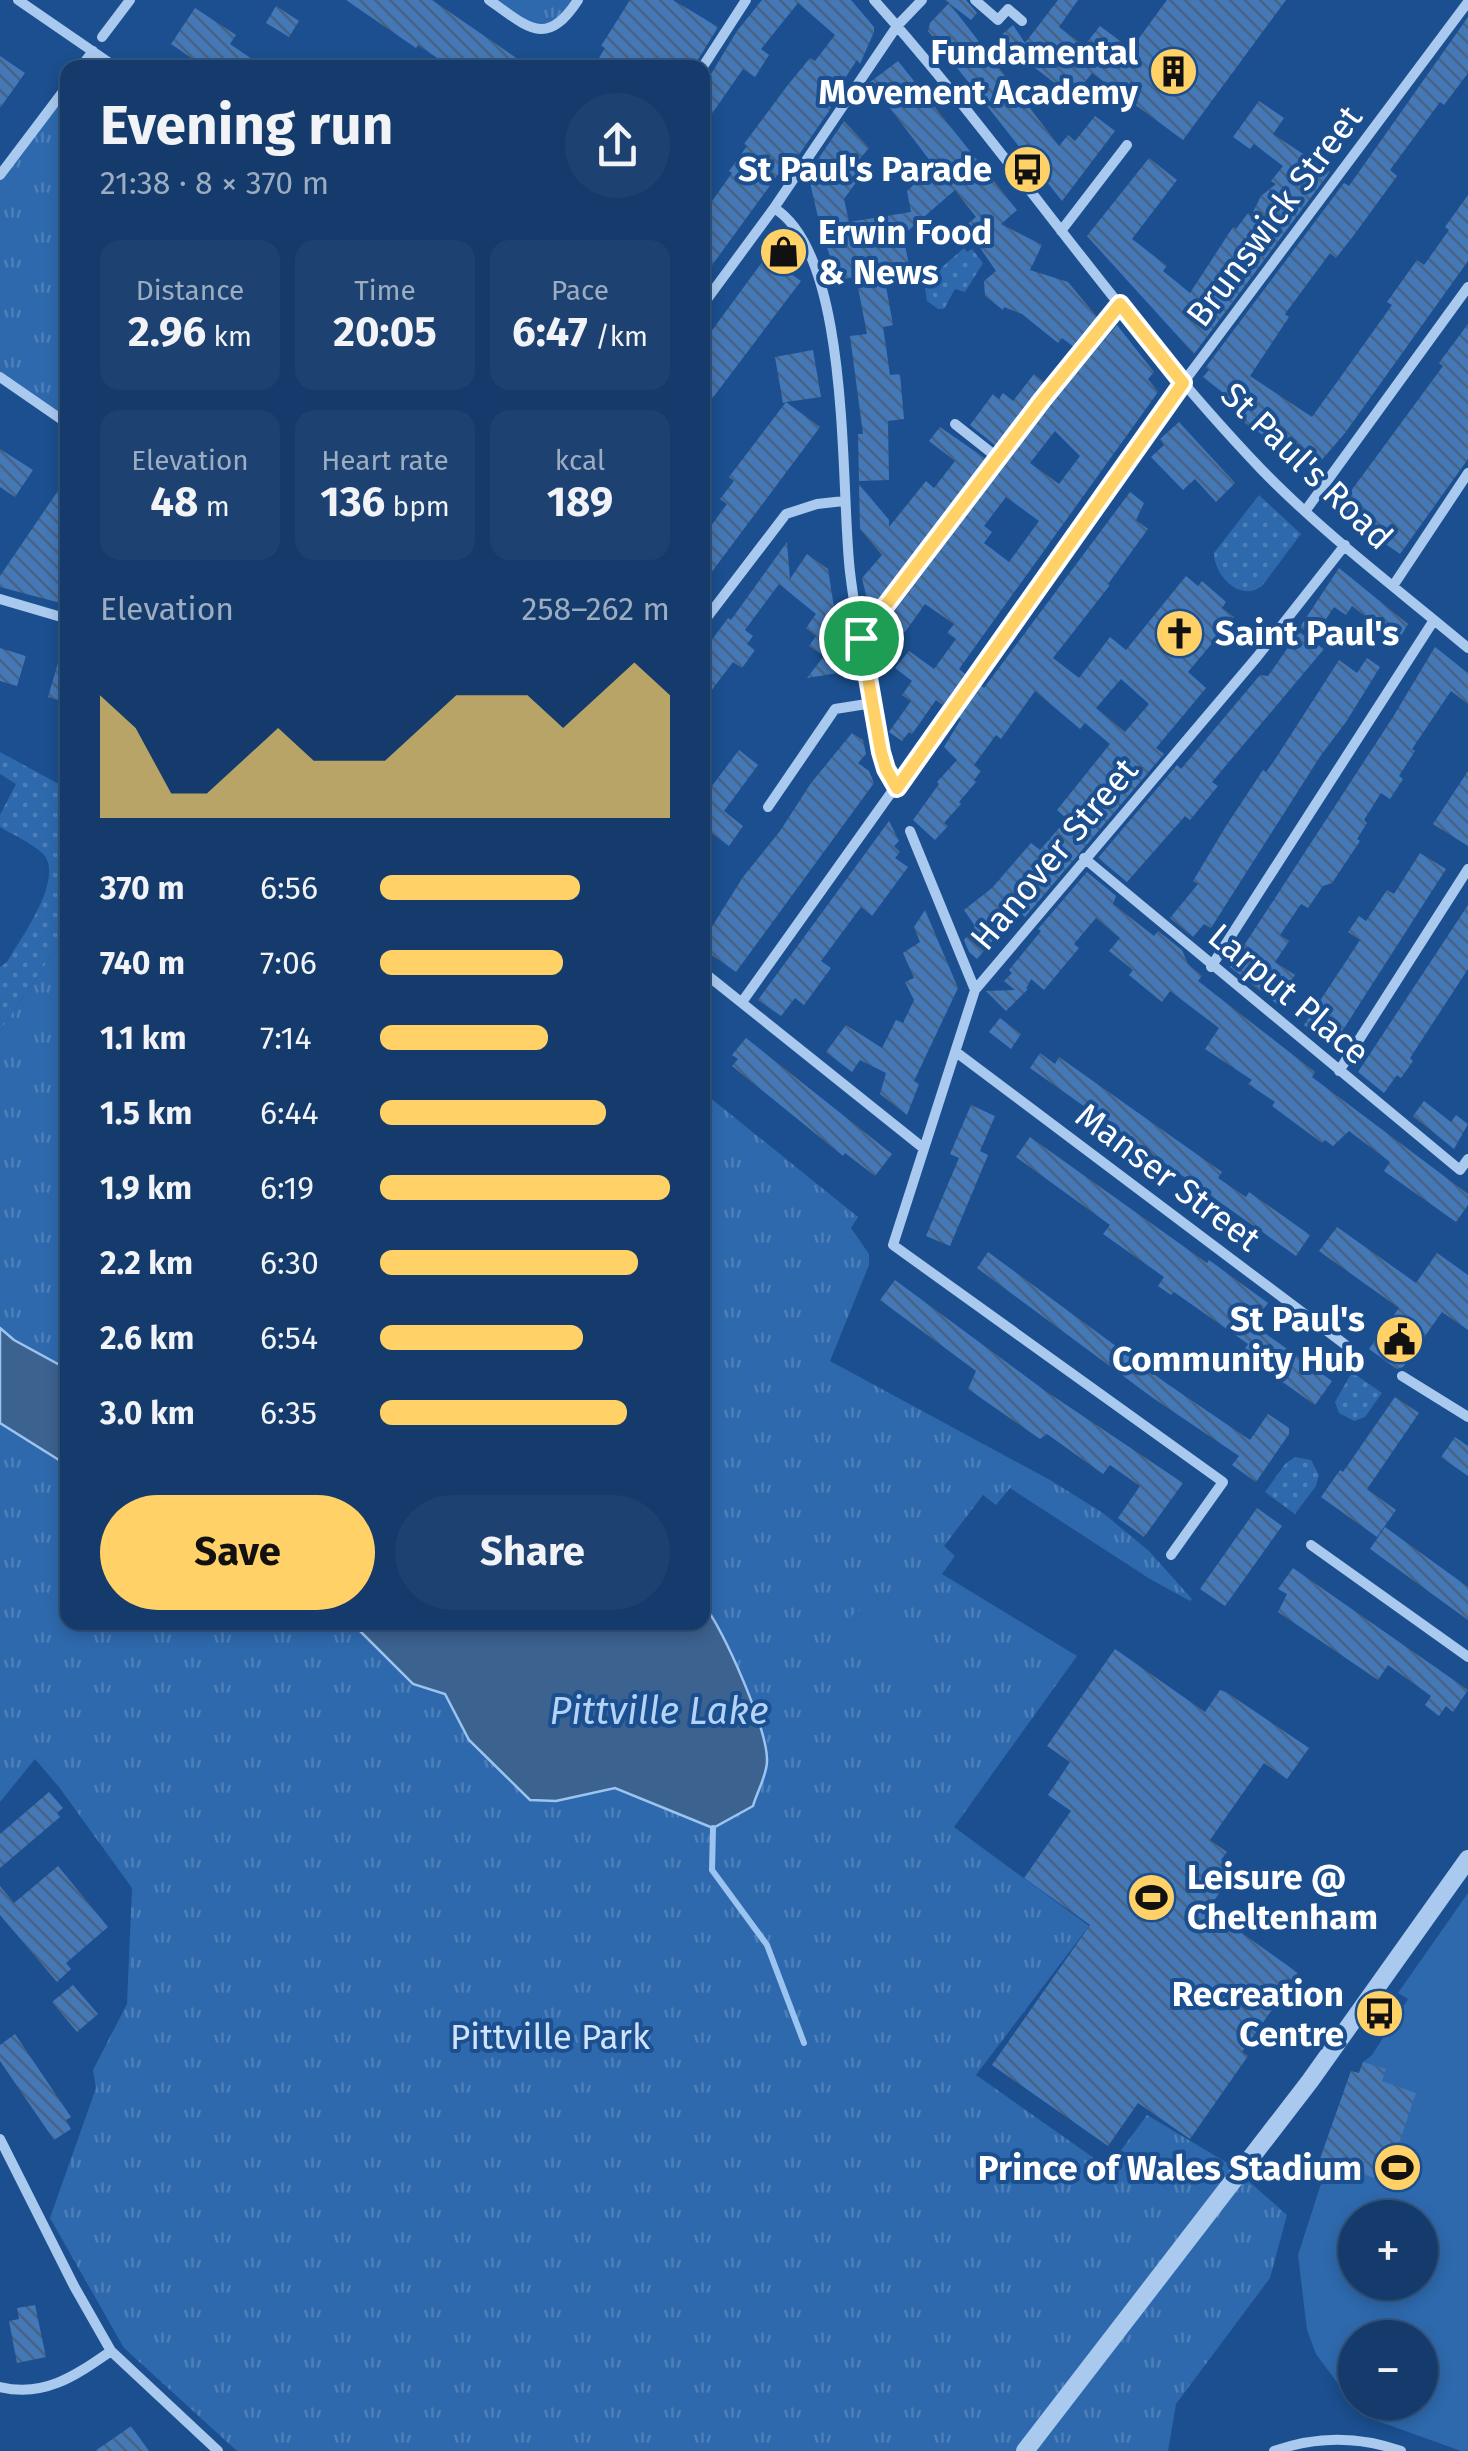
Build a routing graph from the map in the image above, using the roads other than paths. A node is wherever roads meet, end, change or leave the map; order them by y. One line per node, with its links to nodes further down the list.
1 (18, 0): 13 (street)
2 (130, 0): 12 (street)
3 (489, 0): 4 (street)
4 (578, 0)
5 (746, 0): 16 (street)
6 (874, 0): 11 (street, St Paul's Road)
7 (922, 0): 11 (street)
8 (976, 0): 10 (street)
9 (1468, 2): 26 (street, Brunswick Street)
10 (1022, 21)
11 (898, 26): 20 (street); 21 (street, St Paul's Road)
12 (102, 37)
13 (93, 50): 14 (street); 15 (street)
14 (86, 60)
15 (107, 60)
16 (707, 60)
17 (60, 96): 19 (street)
18 (1128, 144): 21 (street)
19 (0, 175)
20 (774, 208): 23 (street); 31 (street)
21 (1062, 231): 24 (street, St Paul's Road)
22 (1468, 286): 32 (street)
23 (710, 295)
24 (1120, 304): 26 (street, St Paul's Road); 29 (street)
25 (0, 377): 27 (street)
26 (1183, 383): 32 (street, St Paul's Road); 42 (street, Brunswick Street)
27 (60, 418)
28 (955, 424): 29 (street)
29 (998, 458): 39 (street)
30 (1468, 473): 34 (street)
31 (844, 500): 36 (street); 39 (street)
32 (1306, 510): 33 (street, St Paul's Road)
33 (1345, 545): 34 (street, St Paul's Road); 45 (street, Hanover Street)
34 (1393, 586): 38 (street, St Paul's Road)
35 (0, 600): 37 (street)
36 (710, 614)
37 (60, 617)
38 (1434, 620): 40 (street, St Paul's Road); 47 (street)
39 (861, 638): 41 (street)
40 (1468, 648)
41 (873, 703): 42 (street); 43 (street)
42 (897, 788): 50 (street, Brunswick Street)
43 (768, 807)
44 (910, 831): 49 (street)
45 (1084, 858): 47 (street, Larput Place); 49 (street, Hanover Street)
46 (1468, 869): 52 (street)
47 (1211, 967): 52 (street, Larput Place)
48 (710, 976): 50 (street)
49 (976, 990): 51 (street, Hanover Street)
50 (742, 1002): 53 (street)
51 (956, 1052): 53 (street, Hanover Street); 55 (street, Manser Street)
52 (1338, 1072): 54 (street, Larput Place)
53 (922, 1147): 59 (street, Hanover Street)
54 (1468, 1158)
55 (1347, 1346)
56 (1402, 1376): 57 (street)
57 (1468, 1417)
58 (1310, 1544): 60 (street)
59 (1171, 1555)
60 (1468, 1658)
61 (1468, 1859): 66 (street)
62 (0, 2139): 63 (street)
63 (111, 2351): 64 (street); 65 (street)
64 (0, 2387)
65 (218, 2451)
66 (1025, 2451)
67 (1274, 2451): 68 (street)
68 (1402, 2451)

